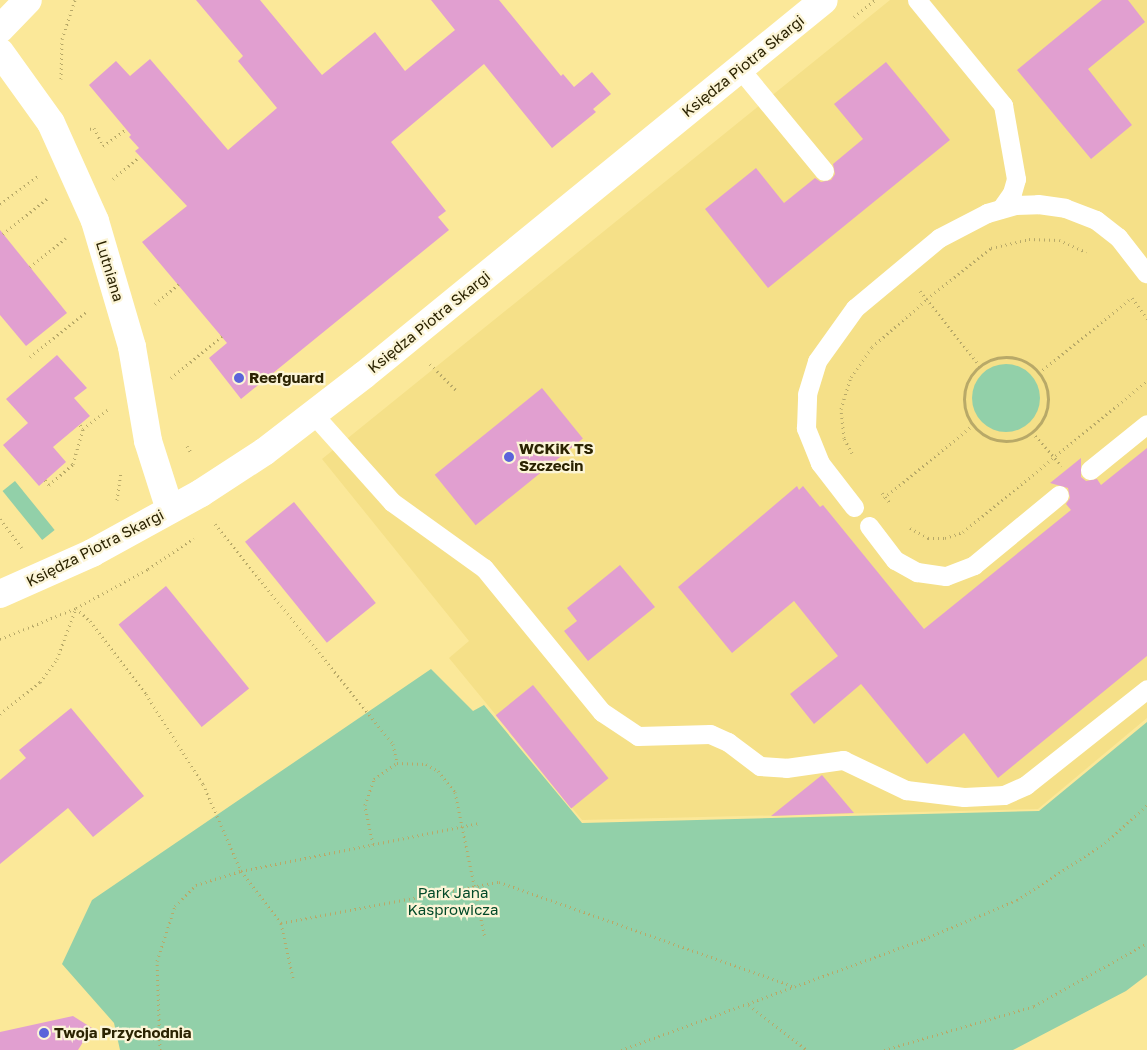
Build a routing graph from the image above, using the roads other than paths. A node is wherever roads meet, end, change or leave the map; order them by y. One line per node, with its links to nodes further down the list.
1 (28, 0): 4 (street)
2 (824, 0): 6 (street, Księdza Piotra Skargi)
3 (917, 0): 8 (lane)
4 (0, 29)
5 (0, 52): 17 (street, Lutniana)
6 (740, 69): 7 (lane); 12 (street, Księdza Piotra Skargi)
7 (824, 171)
8 (1016, 179): 9 (lane); 10 (lane)
9 (1038, 204): 10 (lane); 11 (lane)
10 (1001, 209): 16 (lane)
11 (1146, 273)
12 (314, 415): 17 (street, Księdza Piotra Skargi); 20 (lane)
13 (1147, 424): 14 (lane)
14 (1090, 470)
15 (1059, 495): 18 (lane)
16 (854, 507)
17 (170, 510): 19 (street, Księdza Piotra Skargi)
18 (869, 526)
19 (0, 594)
20 (1147, 689)

